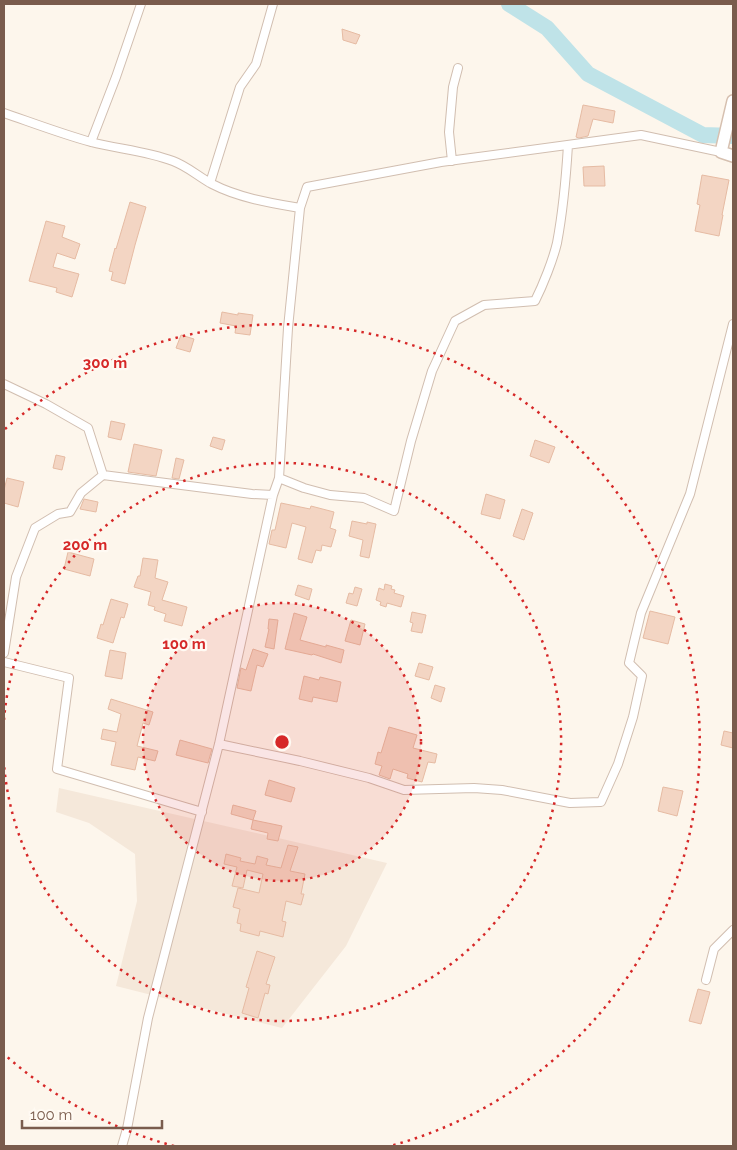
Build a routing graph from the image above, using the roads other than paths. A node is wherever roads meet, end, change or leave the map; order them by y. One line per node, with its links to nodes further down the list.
1 (141, 4): 6 (street)
2 (273, 4): 11 (street)
3 (458, 68): 10 (street)
4 (733, 100): 8 (main road)
5 (4, 113): 6 (street)
6 (91, 142): 11 (street)
7 (568, 145): 8 (street); 10 (street); 16 (street)
8 (721, 152): 9 (main road)
9 (733, 156)
10 (452, 161): 12 (street)
11 (210, 182): 12 (street)
12 (300, 208): 16 (street)
13 (733, 324): 20 (street)
14 (4, 384): 15 (street)
15 (103, 475): 17 (street); 18 (street)
16 (279, 478): 17 (street)
17 (273, 494): 20 (street)
18 (4, 652)
19 (4, 662): 21 (street)
20 (219, 744): 21 (street)
21 (202, 812): 24 (street)
22 (733, 930): 23 (street)
23 (706, 980)
24 (122, 1146)

